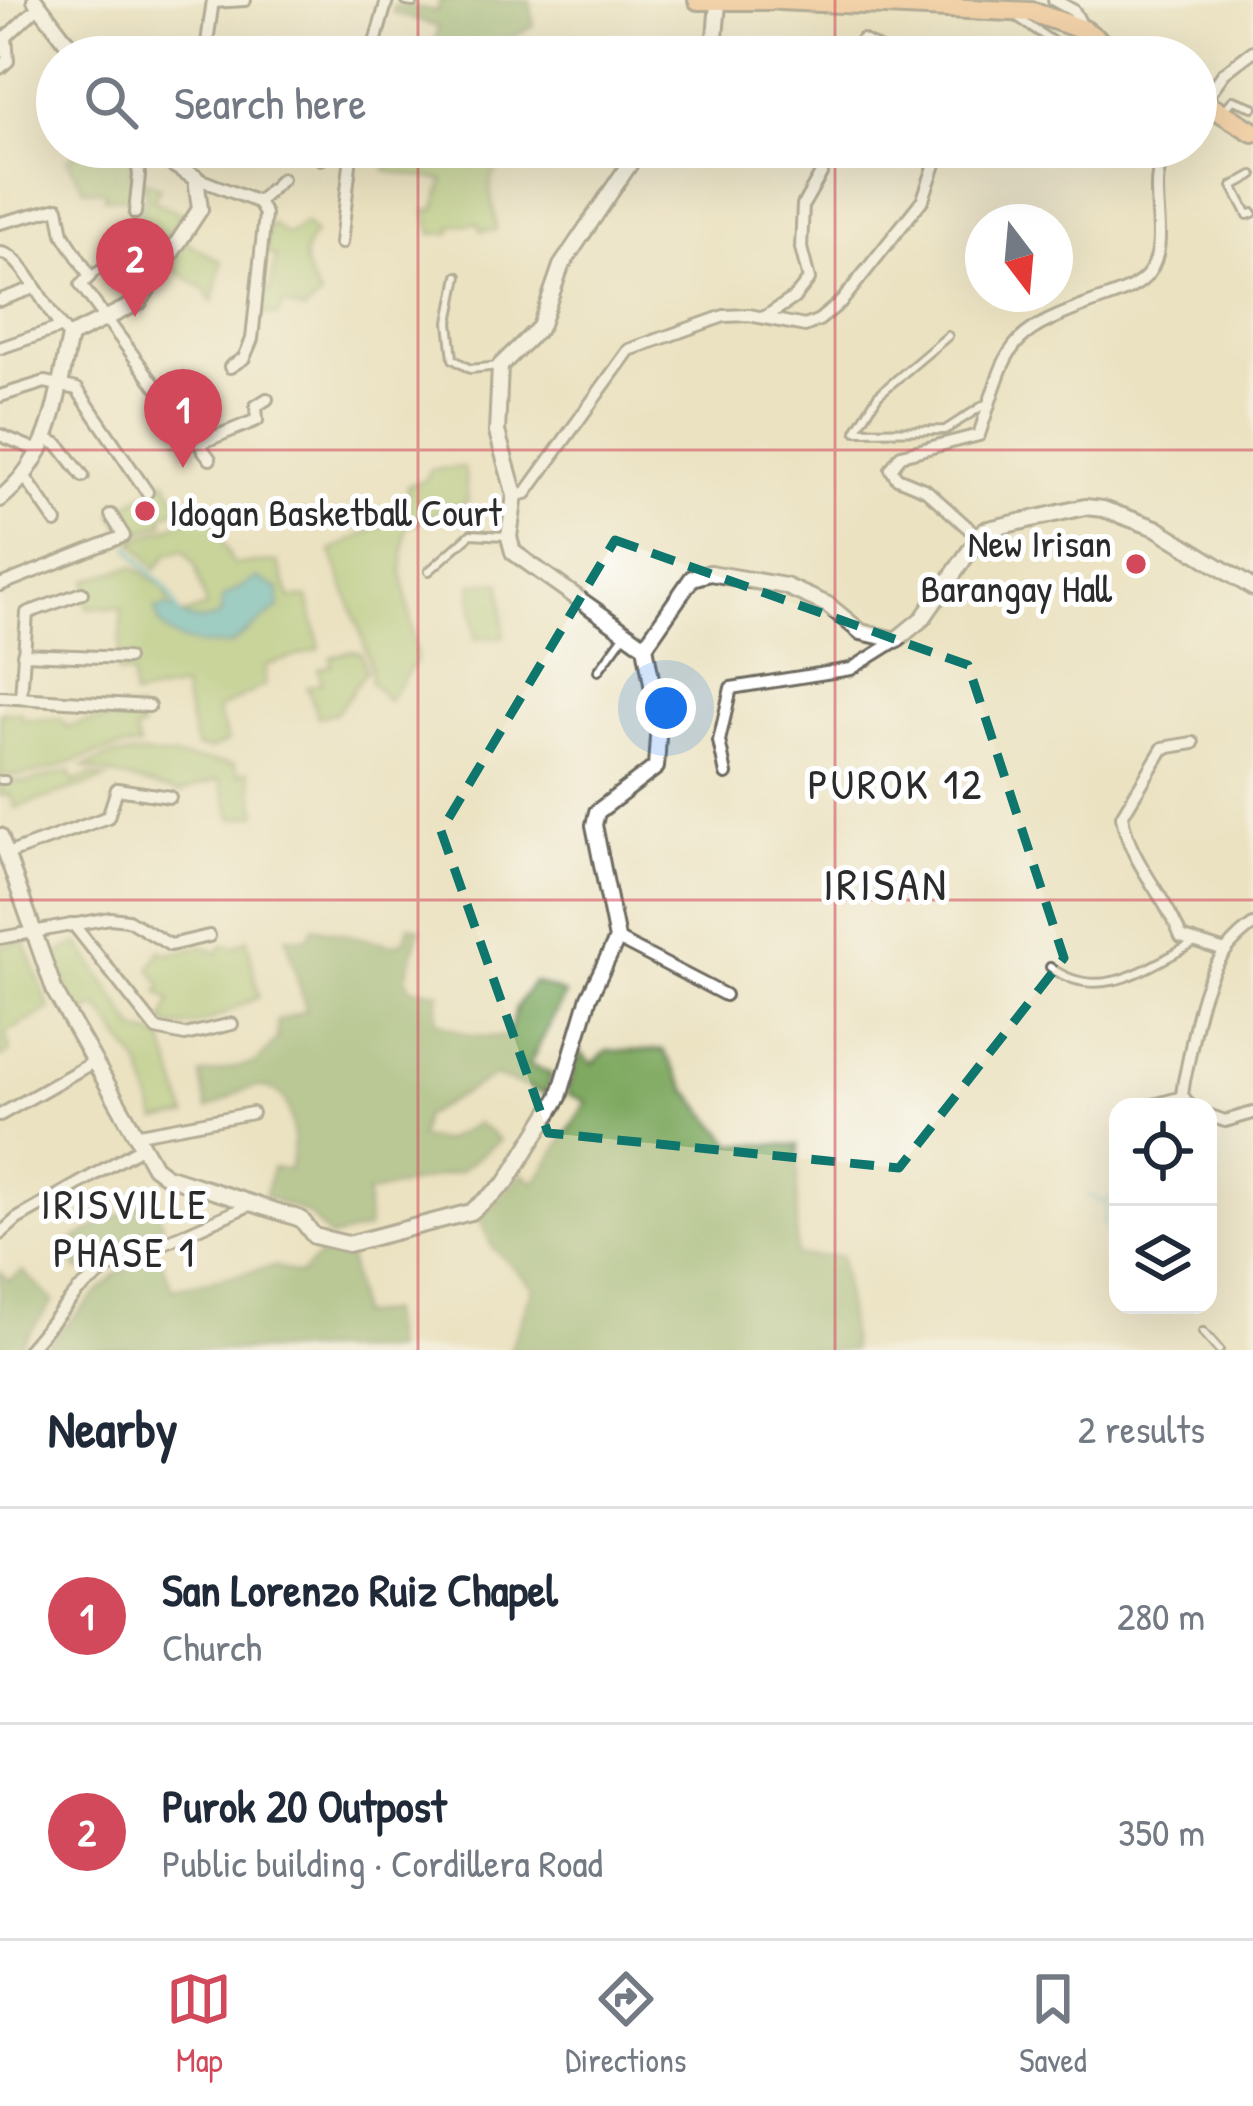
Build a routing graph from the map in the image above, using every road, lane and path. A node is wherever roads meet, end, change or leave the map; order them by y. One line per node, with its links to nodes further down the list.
1 (245, 0): 5 (street)
2 (387, 0): 12 (street)
3 (775, 0): 7 (highway); 8 (highway)
4 (1054, 0): 9 (street)
5 (213, 1): 11 (street)
6 (37, 2): 10 (street); 17 (street)
7 (708, 2): 13 (street)
8 (1008, 10): 9 (highway); 14 (lane)
9 (1084, 29): 15 (highway)
10 (63, 36)
11 (208, 36)
12 (377, 36)
13 (715, 36)
14 (1044, 36)
15 (1093, 36)
16 (1253, 51): 18 (street)
17 (0, 68)
18 (1217, 82)
19 (1253, 107): 21 (lane)
20 (1217, 108): 21 (highway)
21 (1223, 110): 22 (highway)
22 (1253, 132)
23 (139, 168): 34 (street)
24 (180, 168): 31 (street)
25 (350, 168): 37 (street)
26 (627, 168): 49 (street)
27 (824, 168): 44 (street)
28 (934, 168): 44 (street)
29 (1157, 168): 54 (street)
30 (1253, 176): 35 (lane)
31 (196, 178): 33 (street); 45 (street)
32 (281, 179): 33 (street)
33 (258, 202): 50 (street)
34 (135, 213)
35 (1253, 213)
36 (0, 223): 40 (street)
37 (341, 243)
38 (0, 253): 42 (street)
39 (117, 258): 40 (lane)
40 (90, 276): 45 (street)
41 (458, 276): 49 (lane)
42 (34, 288): 43 (street); 46 (street)
43 (0, 300)
44 (765, 317): 63 (street)
45 (107, 320): 46 (street); 56 (street)
46 (65, 332): 48 (street); 51 (street)
47 (948, 336): 54 (lane)
48 (0, 348)
49 (500, 366): 63 (street)
50 (230, 367)
51 (62, 382): 52 (street); 57 (street); 62 (street)
52 (0, 396)
53 (267, 399): 56 (street)
54 (989, 400): 66 (street)
55 (0, 435): 57 (street)
56 (200, 443): 58 (street)
57 (44, 446): 59 (street); 60 (street)
58 (210, 459)
59 (83, 476)
60 (25, 477): 61 (street); 65 (street)
61 (4, 491)
62 (147, 492)
63 (515, 495): 67 (street)
64 (111, 515): 69 (street)
65 (56, 522)
66 (985, 530): 70 (street); 73 (street)
67 (509, 537): 68 (lane); 72 (street)
68 (429, 572)
69 (0, 585)
70 (1253, 588)
71 (82, 593): 75 (street)
72 (627, 631): 74 (street); 77 (lane)
73 (902, 637): 74 (street); 82 (street)
74 (645, 646): 91 (street)
75 (23, 654): 76 (street); 79 (street)
76 (127, 658)
77 (598, 671)
78 (0, 697): 79 (street)
79 (21, 697): 80 (street)
80 (148, 706)
81 (1193, 743): 92 (street)
82 (726, 774)
83 (170, 797): 85 (street)
84 (0, 836): 85 (street)
85 (8, 854): 88 (street)
86 (73, 924): 88 (street); 89 (street); 96 (street)
87 (1253, 925): 93 (street)
88 (32, 932): 90 (street); 97 (street)
89 (209, 936)
90 (0, 938)
91 (617, 939): 95 (street); 106 (street)
92 (1193, 944): 93 (street); 94 (lane)
93 (1222, 950): 98 (street)
94 (1050, 967)
95 (725, 994)
96 (232, 1024)
97 (92, 1063): 103 (street); 105 (street)
98 (1182, 1095): 99 (lane); 100 (street)
99 (1171, 1098)
100 (1184, 1098)
101 (252, 1113): 105 (street)
102 (1253, 1113): 104 (street)
103 (0, 1115)
104 (1217, 1117)
105 (137, 1141): 106 (street); 107 (street)
106 (252, 1204): 109 (street)
107 (0, 1234)
108 (1203, 1332): 110 (lane)
109 (28, 1350)
110 (1219, 1350)

